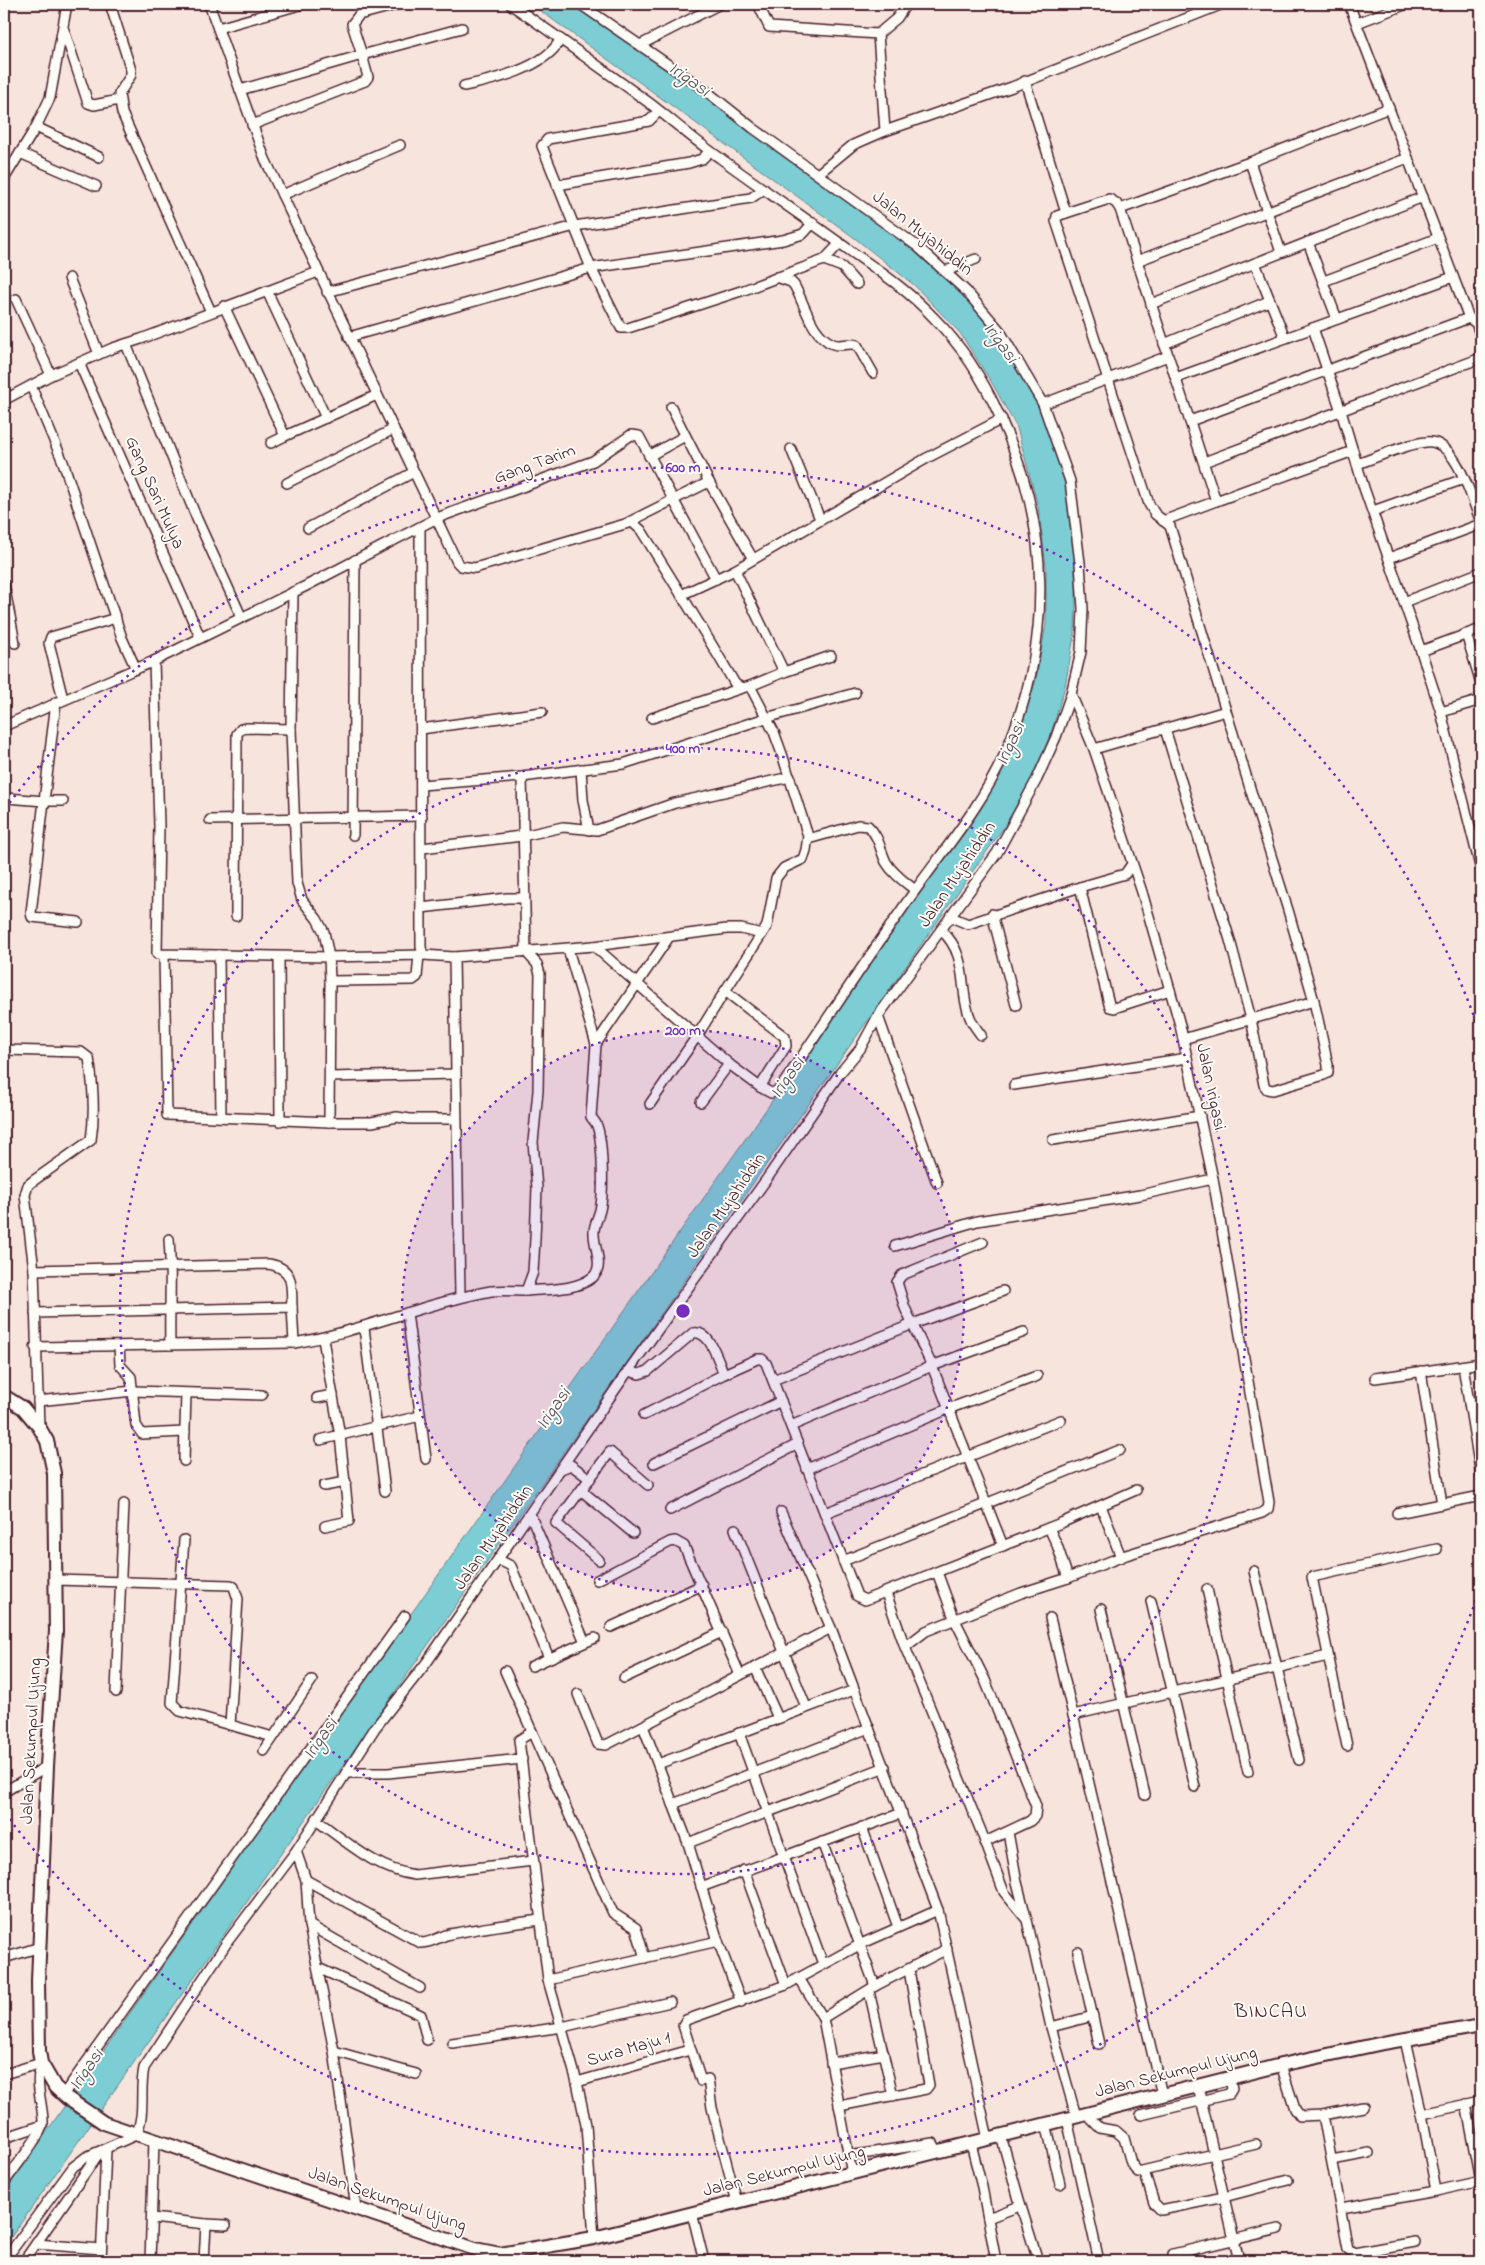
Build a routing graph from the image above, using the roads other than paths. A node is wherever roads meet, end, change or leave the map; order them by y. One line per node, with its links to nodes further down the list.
1 (67, 4): 15 (street)
2 (110, 4): 25 (street)
3 (210, 4): 16 (street)
4 (302, 4): 16 (street)
5 (400, 4): 21 (street)
6 (510, 4): 19 (street)
7 (583, 4): 20 (street, Jalan Mujahiddin)
8 (720, 4): 20 (street)
9 (758, 4): 18 (street)
10 (906, 4): 18 (street)
11 (1223, 4): 22 (street)
12 (1349, 4): 14 (street)
13 (1407, 4): 14 (street)
14 (1357, 23): 26 (street)
15 (64, 27): 25 (street); 29 (street)
16 (218, 28): 24 (street)
17 (462, 28): 21 (street)
18 (878, 34): 30 (street)
19 (560, 40): 23 (street); 27 (street)
20 (640, 45): 38 (street, Jalan Mujahiddin)
21 (362, 55): 24 (street); 28 (street)
22 (1025, 81): 30 (street); 46 (street)
23 (464, 86)
24 (240, 90): 28 (street)
25 (118, 100): 71 (street)
26 (1389, 108): 35 (street); 36 (street)
27 (659, 110): 32 (street); 39 (street)
28 (252, 124): 42 (street)
29 (36, 127): 33 (street); 34 (street)
30 (885, 131): 38 (street)
31 (400, 145): 42 (street)
32 (710, 151): 39 (street); 41 (street)
33 (20, 153): 37 (street); 40 (street)
34 (100, 157)
35 (1408, 158): 43 (street); 45 (street)
36 (1250, 162): 44 (street); 45 (street)
37 (5, 173)
38 (819, 173): 58 (street, Jalan Mujahiddin)
39 (557, 185): 48 (street)
40 (96, 186)
41 (764, 189): 47 (street); 48 (street)
42 (282, 195): 59 (street)
43 (1422, 197): 49 (street); 50 (street)
44 (1120, 209): 46 (street); 55 (street)
45 (1267, 212): 52 (street); 55 (street)
46 (1066, 213): 87 (street)
47 (813, 223): 51 (street); 57 (street)
48 (575, 226): 57 (street); 66 (street)
49 (1438, 238): 61 (street); 63 (street)
50 (1308, 242): 52 (street); 63 (street)
51 (840, 243): 54 (street); 96 (street)
52 (1281, 252): 56 (street)
53 (976, 259): 58 (street)
54 (824, 260): 60 (street); 64 (street)
55 (1137, 261): 69 (street)
56 (1255, 263): 68 (street); 69 (street)
57 (591, 268): 60 (street); 76 (street)
58 (946, 271): 92 (street, Jalan Mujahiddin)
59 (318, 272): 65 (street); 66 (street)
60 (777, 277): 85 (street)
61 (1453, 277): 72 (street); 73 (street)
62 (69, 278): 80 (street)
63 (1324, 281): 73 (street)
64 (857, 284)
65 (267, 291): 70 (street); 95 (street)
66 (327, 292): 76 (street)
67 (16, 299): 86 (street)
68 (1269, 301): 77 (street); 79 (street)
69 (1151, 304): 79 (street)
70 (224, 306): 71 (street); 99 (street)
71 (211, 312): 78 (street)
72 (1469, 318): 75 (street); 84 (street)
73 (1337, 319): 74 (street)
74 (1313, 328): 77 (street); 84 (street)
75 (1481, 336)
76 (349, 337): 90 (street)
77 (1285, 338): 88 (street)
78 (126, 344): 80 (street); 131 (street)
79 (1164, 344): 81 (street)
80 (99, 354): 83 (street)
81 (1168, 356): 87 (street); 88 (street)
82 (1481, 358): 94 (street)
83 (79, 363): 86 (street); 135 (street, Gang Sari Mulya)
84 (1327, 370): 94 (street); 97 (street)
85 (873, 373)
86 (51, 375): 89 (street)
87 (1108, 378): 92 (street); 116 (street)
88 (1176, 378): 97 (street)
89 (31, 386): 91 (street); 132 (street)
90 (377, 395): 95 (street); 98 (street)
91 (4, 400)
92 (1043, 404): 145 (street, Jalan Mujahiddin)
93 (671, 407): 100 (street)
94 (1341, 411): 103 (street); 105 (street)
95 (326, 418): 99 (street)
96 (1002, 420): 115 (street); 178 (street)
97 (1190, 421): 105 (street)
98 (394, 429): 107 (street); 110 (street)
99 (285, 436): 101 (street)
100 (685, 436): 104 (street); 109 (street)
101 (270, 443)
102 (791, 449): 115 (street)
103 (1353, 451): 106 (street); 112 (street)
104 (649, 456): 111 (street); 114 (street, Gang Tarim)
105 (1204, 462): 112 (street)
106 (1357, 464): 108 (street); 113 (street)
107 (414, 472): 114 (street); 120 (street)
108 (1464, 479): 113 (street); 118 (street)
109 (709, 482): 111 (street); 123 (street)
110 (287, 483)
111 (673, 499): 117 (street); 126 (street)
112 (1216, 501): 116 (street)
113 (1373, 511): 121 (street)
114 (437, 518): 117 (street); 119 (street, Gang Tarim)
115 (820, 520): 123 (street)
116 (1163, 521): 148 (street)
117 (629, 522): 129 (street)
118 (1481, 523): 121 (street)
119 (420, 527): 122 (street, Gang Tarim); 154 (street)
120 (308, 528)
121 (1389, 558): 130 (street)
122 (355, 560): 128 (street, Gang Tarim); 166 (street)
123 (753, 560): 124 (street)
124 (736, 570): 126 (street); 141 (street)
125 (1481, 572): 130 (street)
126 (716, 579): 129 (street)
127 (4, 584): 136 (street)
128 (293, 592): 131 (street, Gang Tarim); 155 (street)
129 (681, 596): 143 (street)
130 (1404, 602): 137 (street)
131 (241, 616): 135 (street, Gang Tarim)
132 (116, 618): 140 (street); 146 (street)
133 (1481, 629): 134 (street)
134 (1466, 634): 137 (street); 142 (street)
135 (200, 637): 139 (street, Gang Tarim)
136 (16, 643)
137 (1422, 651): 150 (street)
138 (830, 656): 141 (street)
139 (154, 661): 140 (street, Gang Tarim); 191 (street)
140 (136, 669): 146 (street, Gang Tarim)
141 (784, 672): 143 (street)
142 (1481, 683)
143 (746, 687): 151 (street); 152 (street)
144 (855, 693): 152 (street)
145 (1072, 694): 157 (street, Jalan Irigasi); 183 (street, Jalan Mujahiddin)
146 (59, 700): 153 (street, Gang Tarim); 163 (street)
147 (1481, 700): 150 (street)
148 (1226, 711): 156 (street); 201 (street)
149 (542, 712): 154 (street)
150 (1441, 712): 176 (street)
151 (652, 718)
152 (766, 718): 158 (street); 160 (street)
153 (4, 726)
154 (421, 728): 161 (street)
155 (291, 729): 167 (street); 169 (street)
156 (1165, 729): 157 (street); 204 (street)
157 (1094, 749): 175 (street, Jalan Irigasi)
158 (581, 769): 159 (street); 170 (street)
159 (522, 777): 161 (street); 172 (street)
160 (790, 777): 170 (street); 173 (street)
161 (422, 785): 165 (street)
162 (7, 798): 163 (street)
163 (44, 801): 164 (street); 184 (street)
164 (63, 801)
165 (422, 816): 166 (street); 174 (street)
166 (353, 817): 167 (street); 171 (street)
167 (295, 819): 169 (street); 195 (street)
168 (210, 820): 169 (street)
169 (236, 820): 182 (street)
170 (589, 830): 172 (street)
171 (353, 835)
172 (522, 836): 174 (street); 179 (street)
173 (808, 839): 178 (street); 186 (street)
174 (422, 848): 180 (street)
175 (1132, 864): 177 (street); 199 (street, Jalan Irigasi)
176 (1481, 870)
177 (1080, 887): 181 (street); 199 (street)
178 (916, 890): 215 (street)
179 (524, 898): 180 (street); 190 (street)
180 (421, 908): 193 (street)
181 (992, 914): 183 (street); 202 (street)
182 (236, 916)
183 (951, 917): 185 (street, Jalan Mujahiddin)
184 (78, 922)
185 (941, 930): 203 (street, Jalan Mujahiddin); 205 (street)
186 (762, 934): 187 (street); 200 (street)
187 (670, 937): 188 (street); 198 (street)
188 (594, 946): 189 (street); 198 (street)
189 (568, 949): 190 (street); 208 (street)
190 (526, 952): 196 (street); 231 (street)
191 (164, 954): 192 (street); 219 (street)
192 (219, 955): 194 (street); 219 (street)
193 (421, 955): 195 (street); 196 (street); 197 (street)
194 (279, 956): 195 (street); 221 (street)
195 (329, 957): 197 (street)
196 (454, 957): 212 (street)
197 (330, 981): 213 (street)
198 (638, 984): 206 (street); 208 (street)
199 (1170, 990): 207 (street, Jalan Irigasi)
200 (724, 991): 206 (street); 215 (street)
201 (1314, 1000): 204 (street); 204 (street)
202 (1016, 1005)
203 (878, 1016): 225 (street); 249 (street, Jalan Mujahiddin)
204 (1251, 1019): 207 (street)
205 (981, 1035)
206 (697, 1036): 211 (street); 217 (street)
207 (1183, 1039): 210 (street, Jalan Irigasi)
208 (596, 1044): 231 (street)
209 (4, 1050): 230 (street)
210 (1188, 1058): 214 (street); 218 (street, Jalan Irigasi)
211 (729, 1064): 215 (street); 216 (street)
212 (455, 1074): 213 (street); 220 (street)
213 (330, 1077): 222 (street)
214 (1014, 1085)
215 (760, 1086)
216 (701, 1102)
217 (650, 1104)
218 (1200, 1116): 223 (street); 224 (street, Jalan Irigasi)
219 (222, 1117): 221 (street)
220 (456, 1119): 222 (street); 233 (street)
221 (280, 1121): 222 (street)
222 (329, 1122)
223 (1053, 1140)
224 (1214, 1179): 228 (street); 309 (street, Jalan Irigasi)
225 (937, 1183)
226 (169, 1239): 229 (street)
227 (984, 1242): 238 (street)
228 (895, 1246)
229 (171, 1268): 230 (street); 234 (street); 235 (street)
230 (34, 1270): 236 (street)
231 (526, 1291): 233 (street)
232 (1003, 1291): 238 (street)
233 (460, 1297): 237 (street)
234 (292, 1307): 235 (street); 242 (street)
235 (169, 1310): 236 (street); 243 (street)
236 (35, 1313): 245 (street)
237 (407, 1313): 239 (street); 267 (street)
238 (913, 1324): 247 (street); 254 (street)
239 (364, 1328): 241 (street); 271 (street)
240 (1024, 1332): 247 (street)
241 (323, 1339): 242 (street); 258 (street)
242 (294, 1344): 243 (street)
243 (170, 1345): 244 (street)
244 (119, 1346): 245 (street); 255 (street)
245 (36, 1347): 262 (street)
246 (1481, 1363): 248 (street)
247 (932, 1366): 265 (street); 269 (street)
248 (1463, 1366): 250 (street); 264 (street)
249 (628, 1371): 251 (street); 282 (street, Jalan Mujahiddin)
250 (1421, 1372): 253 (street); 295 (street)
251 (724, 1374): 254 (street); 266 (street)
252 (1037, 1376): 265 (street)
253 (1374, 1378)
254 (773, 1380): 263 (street)
255 (133, 1391): 256 (street); 262 (street); 272 (street)
256 (186, 1394): 257 (street); 272 (street)
257 (262, 1394)
258 (333, 1395): 260 (street); 273 (street)
259 (4, 1396): 270 (main road, Jalan Sekumpul Ujung)
260 (317, 1398)
261 (1481, 1400): 264 (street)
262 (38, 1401): 270 (street)
263 (781, 1401): 269 (street); 281 (street)
264 (1469, 1403): 276 (street)
265 (948, 1409): 278 (street); 283 (street)
266 (644, 1415)
267 (420, 1416): 271 (street); 279 (street)
268 (1061, 1420): 278 (street)
269 (791, 1426): 275 (street)
270 (39, 1427): 316 (main road, Jalan Sekumpul Ujung)
271 (378, 1427): 273 (street); 290 (street)
272 (185, 1432): 280 (street)
273 (340, 1436): 274 (street); 286 (street)
274 (320, 1440)
275 (798, 1444): 283 (street); 297 (street)
276 (1479, 1449): 284 (street)
277 (1120, 1450): 293 (street)
278 (968, 1458): 293 (street); 299 (street)
279 (426, 1459)
280 (184, 1461)
281 (654, 1463)
282 (561, 1469): 285 (street); 301 (street, Jalan Mujahiddin)
283 (808, 1469): 299 (street)
284 (1481, 1476)
285 (590, 1479): 287 (street); 291 (street)
286 (346, 1482): 288 (street); 302 (street)
287 (648, 1485)
288 (324, 1486)
289 (1136, 1490): 296 (street)
290 (385, 1491)
291 (582, 1491): 305 (street); 311 (street)
292 (1481, 1496): 295 (street)
293 (986, 1502): 307 (street); 312 (street)
294 (124, 1504): 318 (street)
295 (1442, 1504): 300 (street)
296 (1101, 1506): 303 (street); 309 (street)
297 (670, 1510)
298 (781, 1512): 329 (street)
299 (824, 1513): 312 (street)
300 (1397, 1513)
301 (530, 1514): 310 (street, Jalan Mujahiddin); 332 (street)
302 (325, 1526)
303 (1049, 1528): 307 (street); 315 (street)
304 (735, 1529): 334 (street)
305 (633, 1533)
306 (184, 1540): 319 (street)
307 (1003, 1546): 314 (street)
308 (1437, 1549): 335 (street)
309 (1121, 1557): 315 (street)
310 (499, 1560): 336 (street); 366 (street, Jalan Mujahiddin)
311 (599, 1560)
312 (843, 1561): 322 (street)
313 (1254, 1571): 339 (street)
314 (937, 1572): 322 (street); 326 (street)
315 (1068, 1578): 326 (street)
316 (55, 1580): 318 (street); 364 (main road, Jalan Sekumpul Ujung)
317 (597, 1580): 320 (street)
318 (122, 1581): 319 (street); 346 (street)
319 (181, 1584): 353 (street); 353 (street)
320 (702, 1585): 328 (street); 330 (street)
321 (1207, 1589): 343 (street)
322 (886, 1593): 333 (street)
323 (1151, 1601): 347 (street)
324 (1101, 1609): 349 (street)
325 (405, 1616): 431 (street)
326 (954, 1618): 333 (street); 377 (street)
327 (1050, 1618): 351 (street)
328 (611, 1627)
329 (831, 1628): 334 (street); 345 (street)
330 (722, 1632): 341 (street); 342 (street)
331 (595, 1638): 332 (street)
332 (585, 1642): 336 (street)
333 (904, 1647): 379 (street)
334 (785, 1652): 338 (street); 350 (street)
335 (1328, 1656): 339 (street); 359 (street)
336 (549, 1658): 337 (street)
337 (532, 1666)
338 (755, 1666): 341 (street); 352 (street)
339 (1277, 1667): 343 (street); 362 (street)
340 (505, 1671): 356 (street)
341 (740, 1675): 354 (street)
342 (624, 1678)
343 (1227, 1679): 347 (street); 367 (street)
344 (312, 1680): 358 (street)
345 (854, 1690): 350 (street); 355 (street)
346 (116, 1692)
347 (1173, 1692): 349 (street); 369 (street)
348 (578, 1694): 354 (street)
349 (1123, 1703): 351 (street); 371 (street)
350 (806, 1707): 352 (street)
351 (1073, 1715): 429 (street)
352 (778, 1718): 357 (street)
353 (230, 1725): 358 (street)
354 (643, 1726): 363 (street)
355 (870, 1728): 365 (street); 368 (street)
356 (532, 1732): 361 (street); 398 (street)
357 (739, 1733): 363 (street); 368 (street)
358 (273, 1737): 360 (street)
359 (1347, 1746)
360 (264, 1751)
361 (522, 1759): 366 (street); 383 (street)
362 (1298, 1760)
363 (658, 1764): 372 (street)
364 (46, 1766): 370 (street); 394 (main road, Jalan Sekumpul Ujung)
365 (885, 1767): 373 (street); 374 (street)
366 (346, 1772): 375 (street, Jalan Mujahiddin)
367 (1248, 1772)
368 (753, 1774): 372 (street); 374 (street)
369 (1195, 1787)
370 (4, 1792)
371 (1145, 1795)
372 (673, 1804): 380 (street)
373 (902, 1812): 376 (street); 387 (street)
374 (769, 1813): 380 (street); 382 (street)
375 (316, 1820): 381 (street, Jalan Mujahiddin); 383 (street)
376 (862, 1827): 378 (street); 391 (street)
377 (1008, 1832): 379 (street); 389 (street)
378 (822, 1842): 382 (street); 393 (street)
379 (985, 1842): 389 (street)
380 (688, 1843): 386 (street)
381 (296, 1851): 385 (street); 443 (street, Jalan Mujahiddin)
382 (784, 1856): 384 (street); 399 (street)
383 (533, 1861): 388 (street)
384 (744, 1870): 386 (street); 404 (street)
385 (306, 1880): 388 (street); 390 (street)
386 (701, 1887): 392 (street)
387 (938, 1910): 391 (street); 395 (street)
388 (540, 1920): 403 (street)
389 (1028, 1920): 413 (street)
390 (309, 1925): 400 (street); 405 (street)
391 (898, 1927): 393 (street)
392 (718, 1941): 398 (street); 408 (street)
393 (861, 1944): 399 (street); 406 (street)
394 (40, 1947): 397 (street); 422 (main road, Jalan Sekumpul Ujung)
395 (947, 1949): 401 (street); 446 (street)
396 (1078, 1952): 409 (street)
397 (4, 1958)
398 (645, 1958): 403 (street)
399 (823, 1964): 402 (street)
400 (318, 1968): 414 (street); 419 (street)
401 (909, 1970): 406 (street); 430 (street)
402 (799, 1978): 404 (street); 410 (street)
403 (548, 1980): 412 (street)
404 (786, 1986): 408 (street)
405 (420, 1988)
406 (872, 1989): 410 (street); 420 (street)
407 (670, 2002): 412 (street)
408 (741, 2002): 418 (street)
409 (1092, 2016): 413 (street); 417 (street)
410 (823, 2018): 421 (street)
411 (1481, 2026): 415 (main road, Jalan Sekumpul Ujung)
412 (562, 2027): 416 (street); 427 (street)
413 (1051, 2027): 440 (street)
414 (427, 2040)
415 (1405, 2040): 423 (main road, Jalan Sekumpul Ujung); 437 (street)
416 (452, 2043)
417 (1099, 2044)
418 (690, 2050): 427 (street, Sura Maju 1); 465 (street)
419 (334, 2051): 425 (street); 467 (street)
420 (884, 2054): 421 (street); 430 (street)
421 (832, 2062): 435 (street)
422 (42, 2064): 424 (street); 431 (main road, Jalan Sekumpul Ujung); 442 (street)
423 (1281, 2066): 426 (main road, Jalan Sekumpul Ujung); 439 (street)
424 (4, 2074)
425 (416, 2074)
426 (1230, 2078): 428 (main road, Jalan Sekumpul Ujung); 432 (street)
427 (578, 2082): 475 (street)
428 (1198, 2086): 429 (main road, Jalan Sekumpul Ujung); 432 (street)
429 (1162, 2095): 440 (main road, Jalan Sekumpul Ujung)
430 (893, 2096): 435 (street)
431 (65, 2097): 443 (main road, Jalan Sekumpul Ujung)
432 (1201, 2100): 438 (street); 454 (street)
433 (1481, 2101): 434 (street)
434 (1466, 2104): 437 (street); 448 (street)
435 (839, 2106): 455 (street)
436 (1363, 2108): 439 (street)
437 (1422, 2114): 463 (street)
438 (1141, 2115)
439 (1323, 2115): 456 (street)
440 (1077, 2116): 441 (main road, Jalan Sekumpul Ujung); 457 (street); 489 (street)
441 (1046, 2123): 444 (main road, Jalan Sekumpul Ujung); 462 (street)
442 (43, 2125): 445 (street); 461 (street)
443 (136, 2135): 447 (main road, Jalan Sekumpul Ujung); 451 (street)
444 (1001, 2136): 446 (main road, Jalan Sekumpul Ujung); 466 (street)
445 (4, 2138)
446 (988, 2139): 449 (main road, Jalan Sekumpul Ujung)
447 (154, 2141): 467 (main road, Jalan Sekumpul Ujung); 470 (street)
448 (1478, 2142): 460 (street)
449 (970, 2144): 452 (main road, Jalan Sekumpul Ujung); 471 (street)
450 (1256, 2144): 454 (street)
451 (103, 2151): 478 (street); 479 (street); 481 (street)
452 (938, 2152): 455 (street); 458 (main road, Jalan Sekumpul Ujung)
453 (1368, 2153): 456 (street)
454 (1214, 2155): 457 (street); 464 (street)
455 (849, 2156): 458 (street)
456 (1332, 2160): 468 (street)
457 (1144, 2171): 464 (street)
458 (852, 2174): 465 (main road, Jalan Sekumpul Ujung)
459 (1288, 2180): 464 (street)
460 (1481, 2180): 463 (street)
461 (4, 2183)
462 (1060, 2184)
463 (1436, 2191): 468 (street)
464 (1224, 2197): 476 (street)
465 (737, 2202): 469 (main road, Jalan Sekumpul Ujung)
466 (1020, 2203): 471 (street); 488 (street)
467 (356, 2208): 475 (main road, Jalan Sekumpul Ujung)
468 (1341, 2208): 477 (street)
469 (692, 2213): 475 (main road, Jalan Sekumpul Ujung); 486 (street)
470 (152, 2218): 472 (street); 484 (street)
471 (988, 2218): 487 (street)
472 (206, 2224): 473 (street); 485 (street)
473 (226, 2225)
474 (1279, 2229): 476 (street)
475 (594, 2238)
476 (1233, 2239): 480 (street); 490 (street)
477 (1415, 2242)
478 (36, 2244): 479 (street); 482 (street)
479 (101, 2249): 483 (street)
480 (1173, 2254)
481 (4, 2261)
482 (24, 2261)
483 (101, 2261)
484 (150, 2261)
485 (204, 2261)
486 (704, 2261)
487 (996, 2261)
488 (1038, 2261)
489 (1099, 2261)
490 (1239, 2261)

